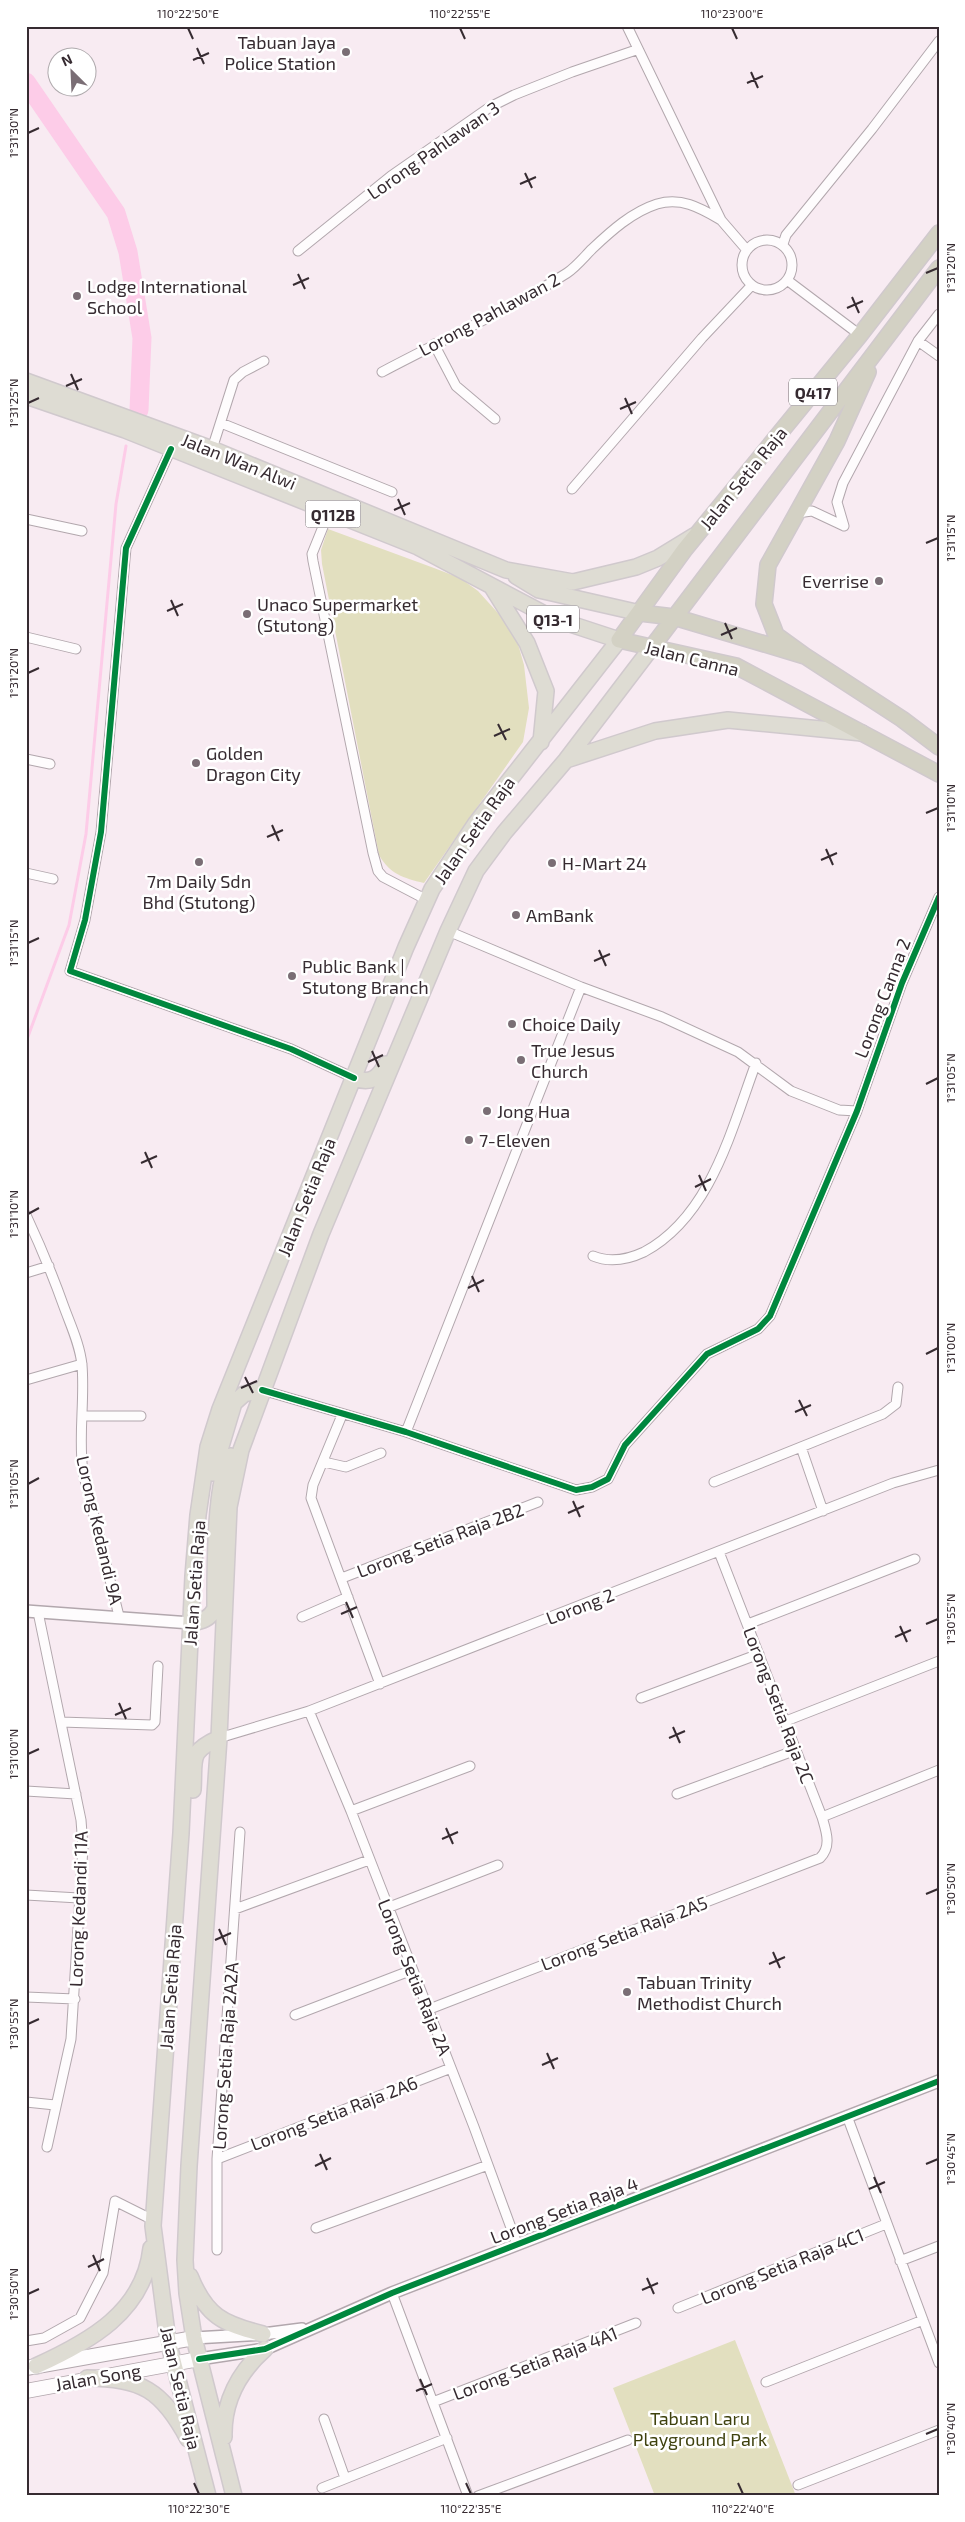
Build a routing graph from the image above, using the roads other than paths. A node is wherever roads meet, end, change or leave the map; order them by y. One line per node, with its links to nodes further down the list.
1 (626, 26): 3 (street)
2 (939, 40): 6 (street)
3 (636, 50): 4 (street); 8 (street, Lorong Pahlawan 3)
4 (721, 220): 7 (street); 15 (street, Lorong Pahlawan 2)
5 (939, 233): 13 (highway, Jalan Setia Raja / Q417)
6 (783, 244): 7 (street); 10 (street)
7 (746, 249): 11 (street)
8 (298, 251)
9 (939, 268): 16 (highway, Jalan Setia Raja / Q417)
10 (788, 280): 11 (street); 13 (street)
11 (751, 286): 27 (street)
12 (939, 314): 14 (street)
13 (860, 335): 33 (highway, Jalan Setia Raja / Q417)
14 (918, 341): 17 (street); 30 (street)
15 (434, 344): 19 (street, Lorong Pahlawan 2); 22 (street)
16 (879, 348): 30 (highway); 37 (highway, Jalan Setia Raja / Q417)
17 (939, 356)
18 (264, 361): 23 (street)
19 (382, 372)
20 (26, 381): 24 (main road, Jalan Wan Alwi)
21 (26, 396): 24 (main road, Jalan Wan Alwi / Q112B)
22 (495, 419)
23 (221, 423): 26 (street); 28 (street)
24 (134, 427): 25 (main road, Jalan Wan Alwi / Q112B); 26 (main road, Jalan Wan Alwi)
25 (171, 449): 29 (main road, Jalan Wan Alwi / Q112B); 58 (street)
26 (212, 449): 34 (main road, Jalan Wan Alwi)
27 (572, 489)
28 (392, 492)
29 (329, 512): 35 (main road, Jalan Wan Alwi / Q112B); 53 (street)
30 (797, 513): 42 (highway)
31 (26, 519): 32 (street)
32 (82, 530)
33 (698, 534): 34 (main road); 36 (highway, Jalan Setia Raja / Q417)
34 (506, 570): 36 (main road)
35 (491, 586): 39 (main road, Jalan Canna / Q13-1); 44 (main road)
36 (640, 613): 37 (highway, Jalan Canna); 39 (highway, Q417)
37 (674, 617): 40 (highway, Q417); 42 (highway, Jalan Canna)
38 (26, 637): 41 (street)
39 (619, 640): 40 (highway, Jalan Canna); 44 (main road, Jalan Setia Raja)
40 (652, 647): 43 (highway, Jalan Canna); 47 (main road, Jalan Setia Raja)
41 (76, 649)
42 (805, 656): 45 (highway, Jalan Canna)
43 (866, 734): 47 (main road); 49 (highway, Jalan Canna)
44 (540, 742): 53 (main road, Jalan Setia Raja)
45 (939, 746)
46 (26, 759): 48 (street)
47 (566, 760): 54 (main road, Jalan Setia Raja)
48 (50, 764)
49 (939, 774)
50 (26, 873): 51 (street)
51 (53, 879)
52 (939, 897): 60 (street, Lorong Canna 2)
53 (428, 900): 58 (main road, Jalan Setia Raja)
54 (448, 931): 55 (street); 56 (main road, Jalan Setia Raja)
55 (581, 987): 57 (street); 73 (street)
56 (408, 1026): 58 (main road); 69 (main road, Jalan Setia Raja)
57 (756, 1063): 59 (street); 63 (street)
58 (354, 1078): 84 (main road, Jalan Setia Raja)
59 (839, 1110): 60 (street); 61 (street)
60 (857, 1111): 61 (street, Lorong Canna 2)
61 (851, 1124): 73 (street, Lorong Canna 2)
62 (26, 1215): 64 (street, Lorong Kedandi 9A)
63 (593, 1256)
64 (49, 1266): 65 (street); 66 (street, Lorong Kedandi 9A)
65 (26, 1272)
66 (82, 1364): 67 (street); 71 (street, Lorong Kedandi 9A)
67 (26, 1380)
68 (898, 1388): 74 (street)
69 (262, 1390): 70 (street, Lorong Canna 2); 75 (main road, Jalan Setia Raja); 84 (main road)
70 (342, 1415): 73 (street, Lorong Canna 2); 77 (street)
71 (84, 1416): 72 (street); 88 (street, Lorong Kedandi 9A)
72 (141, 1416)
73 (406, 1432)
74 (801, 1447): 79 (street); 81 (street)
75 (241, 1450): 90 (main road); 100 (main road, Jalan Setia Raja)
76 (381, 1453): 77 (street)
77 (324, 1462): 85 (street)
78 (939, 1470): 81 (street, Lorong 2)
79 (714, 1482)
80 (538, 1502): 85 (street, Lorong Setia Raja 2B2)
81 (823, 1511): 82 (street, Lorong 2)
82 (719, 1552): 91 (street, Lorong Setia Raja 2C); 95 (street, Lorong 2)
83 (916, 1559): 91 (street)
84 (193, 1576): 90 (main road, Jalan Setia Raja)
85 (342, 1578): 86 (street)
86 (348, 1597): 89 (street); 95 (street)
87 (32, 1611): 88 (street); 99 (street, Lorong Kedandi 11A)
88 (120, 1616): 90 (street)
89 (302, 1617)
90 (191, 1622): 110 (main road, Jalan Setia Raja)
91 (748, 1624): 92 (street, Lorong Setia Raja 2C)
92 (759, 1654): 96 (street); 98 (street, Lorong Setia Raja 2C)
93 (939, 1660): 98 (street)
94 (158, 1666): 99 (street)
95 (380, 1684): 97 (street, Lorong 2)
96 (641, 1698)
97 (309, 1711): 100 (street, Lorong 2); 107 (street, Lorong Setia Raja 2A)
98 (786, 1721): 101 (street, Lorong Setia Raja 2C)
99 (61, 1722): 105 (street, Lorong Kedandi 11A)
100 (219, 1738): 110 (main road); 137 (main road, Jalan Setia Raja)
101 (796, 1750): 106 (street); 108 (street, Lorong Setia Raja 2C)
102 (470, 1766): 107 (street)
103 (939, 1770): 108 (street)
104 (26, 1791): 105 (street)
105 (76, 1794): 115 (street, Lorong Kedandi 11A)
106 (677, 1794)
107 (351, 1811): 112 (street, Lorong Setia Raja 2A)
108 (822, 1817): 111 (street, Lorong Setia Raja 2C)
109 (240, 1832): 117 (street, Lorong Setia Raja 2A2A)
110 (181, 1833): 131 (main road, Jalan Setia Raja)
111 (820, 1858): 121 (street, Lorong Setia Raja 2A5)
112 (369, 1860): 116 (street, Lorong Setia Raja 2A); 117 (street)
113 (498, 1865): 116 (street)
114 (26, 1895): 115 (street)
115 (79, 1898): 120 (street, Lorong Kedandi 11A)
116 (388, 1908): 118 (street, Lorong Setia Raja 2A)
117 (235, 1909): 129 (street, Lorong Setia Raja 2A2A)
118 (412, 1970): 121 (street, Lorong Setia Raja 2A); 122 (street)
119 (26, 1997): 120 (street)
120 (75, 1999): 126 (street, Lorong Kedandi 11A)
121 (427, 2010): 123 (street, Lorong Setia Raja 2A)
122 (295, 2015)
123 (451, 2068): 129 (street, Lorong Setia Raja 2A6); 130 (street, Lorong Setia Raja 2A)
124 (939, 2081): 127 (street, Lorong Setia Raja 4)
125 (26, 2102): 126 (street)
126 (55, 2105): 128 (street, Lorong Kedandi 11A)
127 (848, 2116): 132 (street); 134 (street, Lorong Setia Raja 4)
128 (47, 2147)
129 (217, 2159): 136 (street, Lorong Setia Raja 2A2A)
130 (488, 2165): 133 (street); 134 (street, Lorong Setia Raja 2A)
131 (153, 2223): 144 (street); 145 (main road, Jalan Setia Raja); 150 (main road)
132 (886, 2224): 138 (street); 140 (street, Lorong Setia Raja 4C1)
133 (316, 2228)
134 (517, 2244): 139 (street, Lorong Setia Raja 4)
135 (939, 2246): 138 (street)
136 (217, 2250)
137 (185, 2260): 143 (main road, Jalan Setia Raja); 146 (main road)
138 (900, 2261): 141 (street)
139 (392, 2293): 146 (street, Lorong Setia Raja 4); 154 (street)
140 (678, 2308)
141 (922, 2320): 148 (street); 152 (street)
142 (636, 2323): 154 (street, Lorong Setia Raja 4A1)
143 (194, 2338): 145 (main road, Jalan Song); 146 (street, Lorong Setia Raja 4); 147 (main road, Jalan Setia Raja)
144 (26, 2341)
145 (168, 2341): 149 (main road, Jalan Setia Raja); 150 (main road, Jalan Song)
146 (264, 2342): 147 (street, Lorong Setia Raja 4); 159 (main road)
147 (198, 2359): 149 (main road, Jalan Song); 159 (main road, Jalan Setia Raja)
148 (938, 2360)
149 (174, 2364): 151 (main road, Jalan Song); 160 (main road, Jalan Setia Raja)
150 (31, 2367)
151 (87, 2378): 153 (main road, Jalan Song); 160 (main road)
152 (766, 2382)
153 (26, 2391)
154 (433, 2402): 157 (street)
155 (324, 2419): 161 (street)
156 (939, 2430): 162 (street)
157 (447, 2438): 161 (street); 166 (street)
158 (628, 2440): 167 (street)
159 (224, 2454): 165 (main road, Jalan Setia Raja)
160 (199, 2460): 164 (main road, Jalan Setia Raja)
161 (345, 2478): 163 (street)
162 (798, 2484)
163 (322, 2488)
164 (208, 2496)
165 (234, 2496)
166 (468, 2496)
167 (478, 2496)

